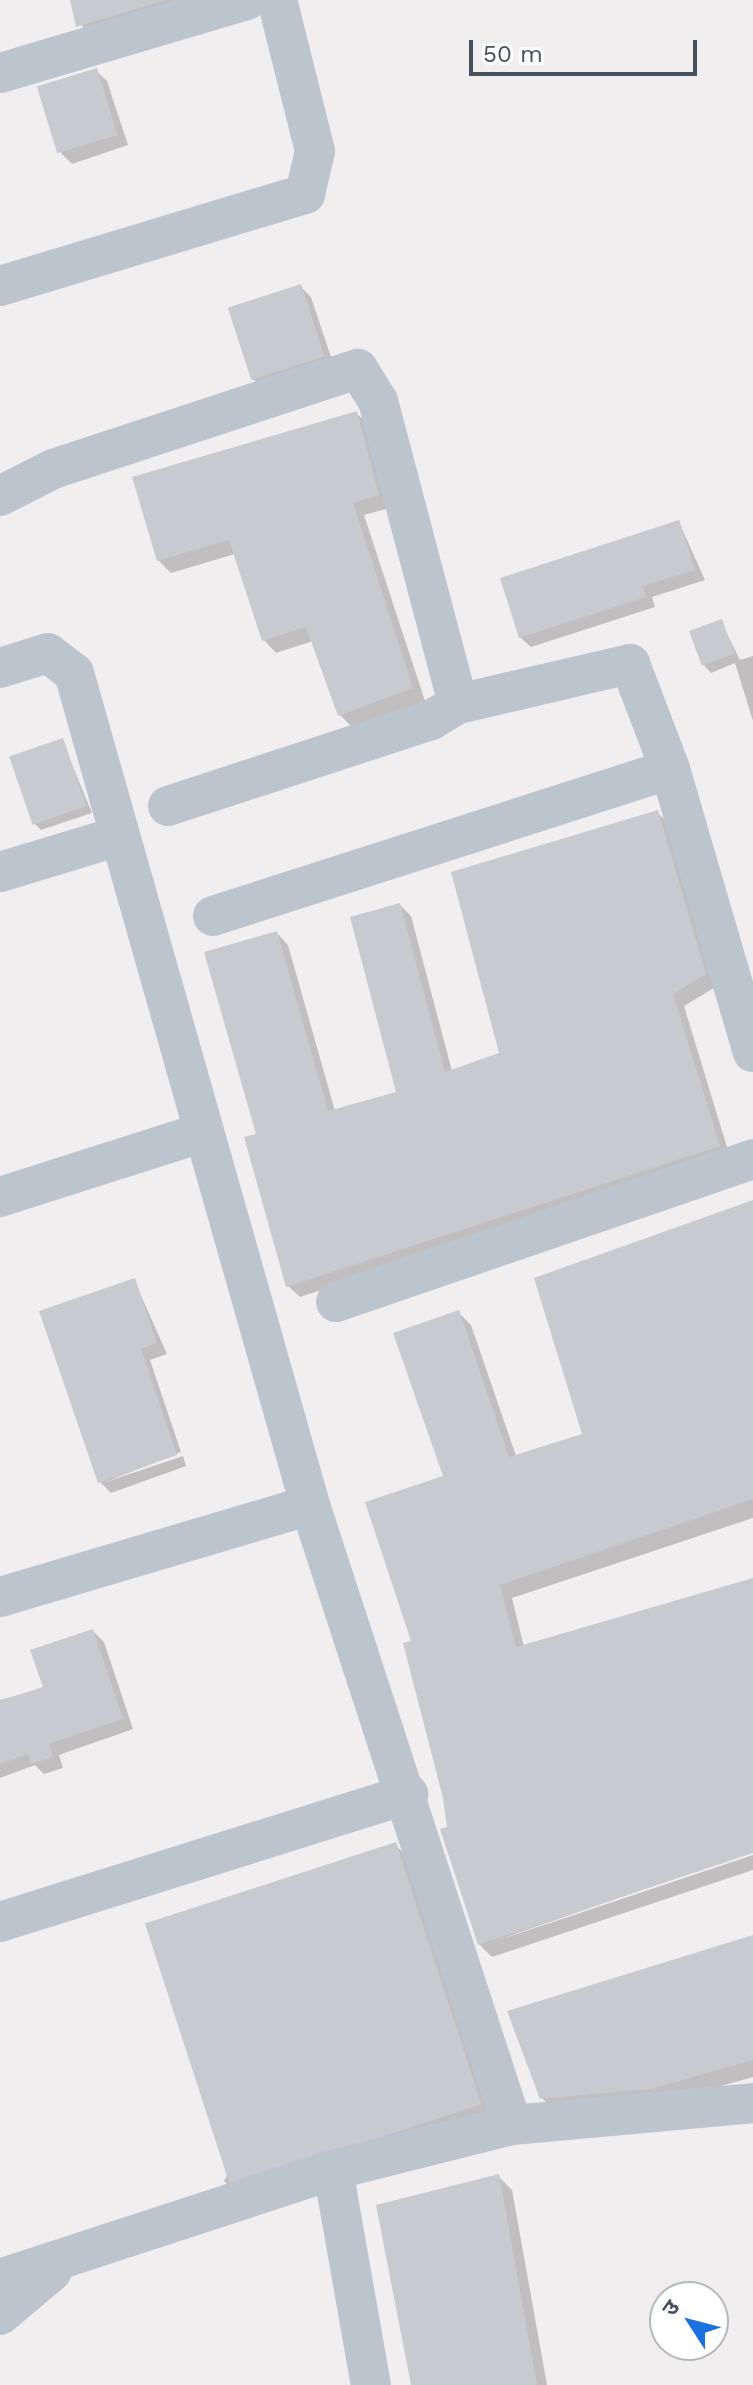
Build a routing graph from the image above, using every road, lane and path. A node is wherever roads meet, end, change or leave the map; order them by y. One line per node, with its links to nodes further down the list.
1 (247, 0): 3 (street)
2 (277, 0): 4 (street)
3 (0, 73)
4 (0, 286)
5 (0, 496): 7 (street)
6 (0, 668): 10 (street)
7 (458, 704): 8 (street); 9 (street)
8 (670, 769): 12 (street); 13 (street)
9 (168, 806)
10 (119, 836): 11 (street); 14 (street)
11 (0, 872)
12 (213, 916)
13 (753, 1052)
14 (204, 1132): 16 (street); 18 (street)
15 (753, 1159): 17 (street)
16 (0, 1197)
17 (336, 1302)
18 (310, 1505): 19 (street); 20 (street)
19 (0, 1597)
20 (408, 1794): 21 (street); 23 (street)
21 (0, 1922)
22 (753, 2103): 23 (street)
23 (512, 2125): 24 (street)
24 (333, 2170): 25 (street); 28 (street)
25 (60, 2264): 26 (street); 27 (street)
26 (0, 2279)
27 (0, 2315)
28 (371, 2385)

